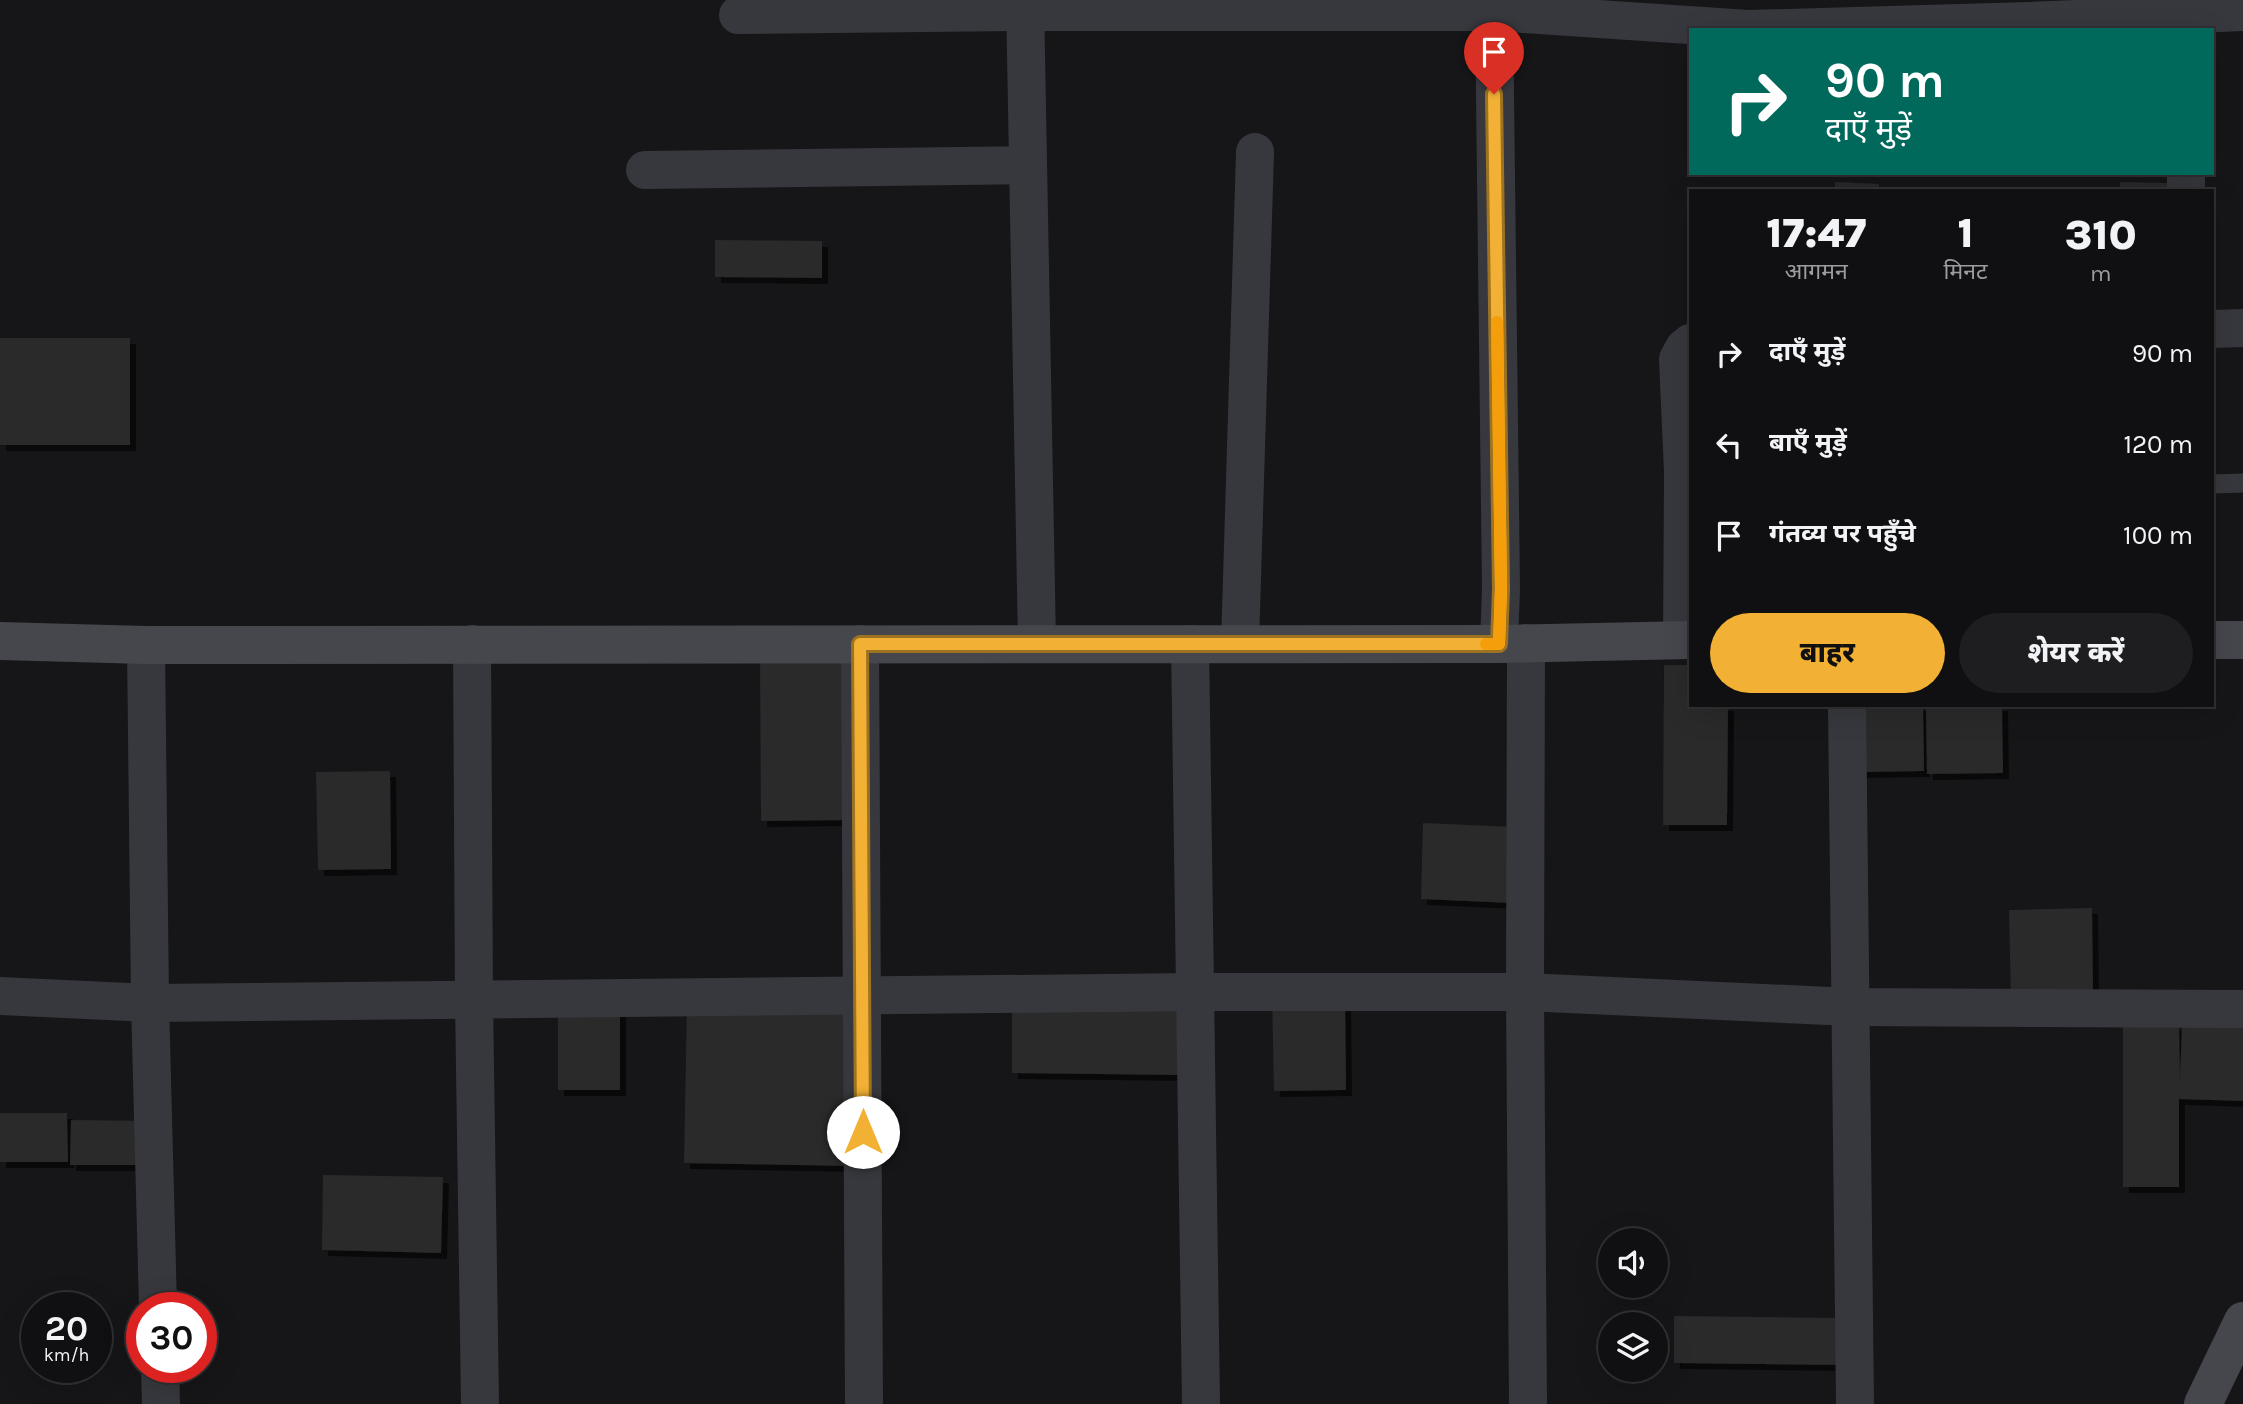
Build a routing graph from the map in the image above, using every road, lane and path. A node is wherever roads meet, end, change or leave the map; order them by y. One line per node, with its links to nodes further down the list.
1 (1025, 6): 3 (street); 7 (street); 11 (street)
2 (2029, 11): 4 (street); 6 (street)
3 (1493, 12): 8 (street); 26 (street)
4 (1896, 12): 9 (street)
5 (2243, 12): 6 (street)
6 (2191, 14)
7 (738, 16)
8 (1733, 28)
9 (1757, 28)
10 (1255, 152): 25 (street)
11 (1028, 165): 12 (street); 23 (street)
12 (645, 170)
13 (2243, 328): 14 (street)
14 (2214, 329)
15 (1689, 345): 18 (street)
16 (2214, 484): 17 (lane)
17 (2243, 484)
18 (1686, 640): 26 (street)
19 (2214, 640): 20 (street)
20 (2243, 640)
21 (0, 641): 27 (street)
22 (860, 644): 23 (street); 28 (street); 32 (street)
23 (1037, 644): 24 (street)
24 (1190, 644): 25 (street); 30 (street)
25 (1240, 644): 26 (street)
26 (1512, 644): 31 (street)
27 (146, 645): 28 (street); 35 (street)
28 (472, 645): 34 (street)
29 (1847, 707): 36 (street)
30 (1195, 992): 31 (street); 32 (street); 44 (street)
31 (1525, 992): 36 (street); 45 (street)
32 (862, 995): 34 (street); 43 (street)
33 (0, 996): 35 (street)
34 (474, 999): 35 (street); 42 (street)
35 (150, 1003): 38 (street)
36 (1851, 1007): 37 (street); 46 (street)
37 (2243, 1009)
38 (158, 1292)
39 (2243, 1321): 47 (street)
40 (160, 1383): 41 (street)
41 (161, 1404)
42 (480, 1404)
43 (864, 1404)
44 (1201, 1404)
45 (1528, 1404)
46 (1855, 1404)
47 (2204, 1404)

